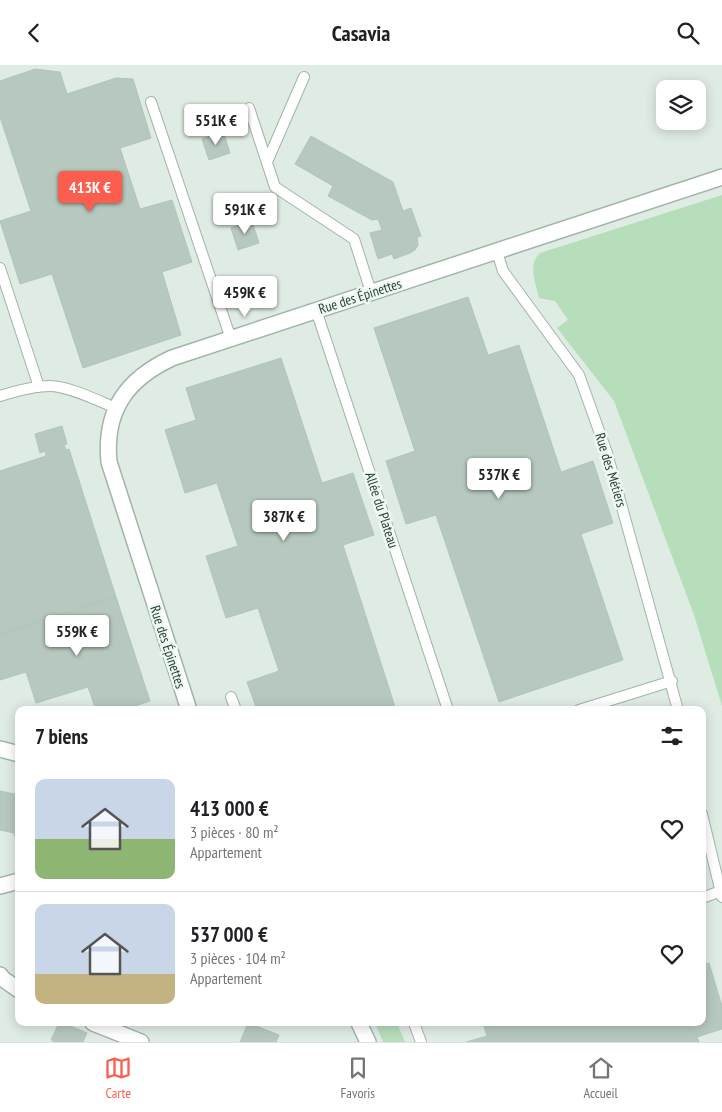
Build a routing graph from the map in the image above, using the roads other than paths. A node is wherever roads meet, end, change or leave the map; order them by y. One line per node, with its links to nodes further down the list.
1 (304, 77): 4 (lane)
2 (151, 102): 10 (lane)
3 (249, 108): 4 (lane)
4 (267, 162): 8 (lane)
5 (722, 177): 6 (street, Rue des Épinettes)
6 (496, 252): 8 (street, Rue des Épinettes); 14 (lane, Rue des Métiers)
7 (0, 268): 11 (lane)
8 (371, 292): 9 (street, Rue des Épinettes)
9 (316, 311): 10 (street, Rue des Épinettes); 18 (lane, Allée du Plateau)
10 (231, 339): 13 (street, Rue des Épinettes)
11 (39, 387): 12 (lane); 13 (lane)
12 (0, 396)
13 (116, 408): 16 (street, Rue des Épinettes)
14 (672, 681): 19 (lane); 20 (lane, Rue des Métiers)
15 (231, 697): 17 (lane)
16 (187, 706)
17 (234, 706)
18 (447, 706)
19 (592, 706)
20 (677, 706)
21 (0, 749): 22 (street)
22 (15, 752)
23 (706, 831): 26 (lane)
24 (15, 882): 25 (street)
25 (0, 886)
26 (721, 894): 27 (lane)
27 (706, 897)
28 (0, 975): 29 (street)
29 (15, 987)
30 (100, 1026): 33 (street)
31 (360, 1026): 35 (street)
32 (415, 1026): 36 (lane)
33 (113, 1032): 34 (street)
34 (141, 1042)
35 (368, 1042)
36 (421, 1042)

